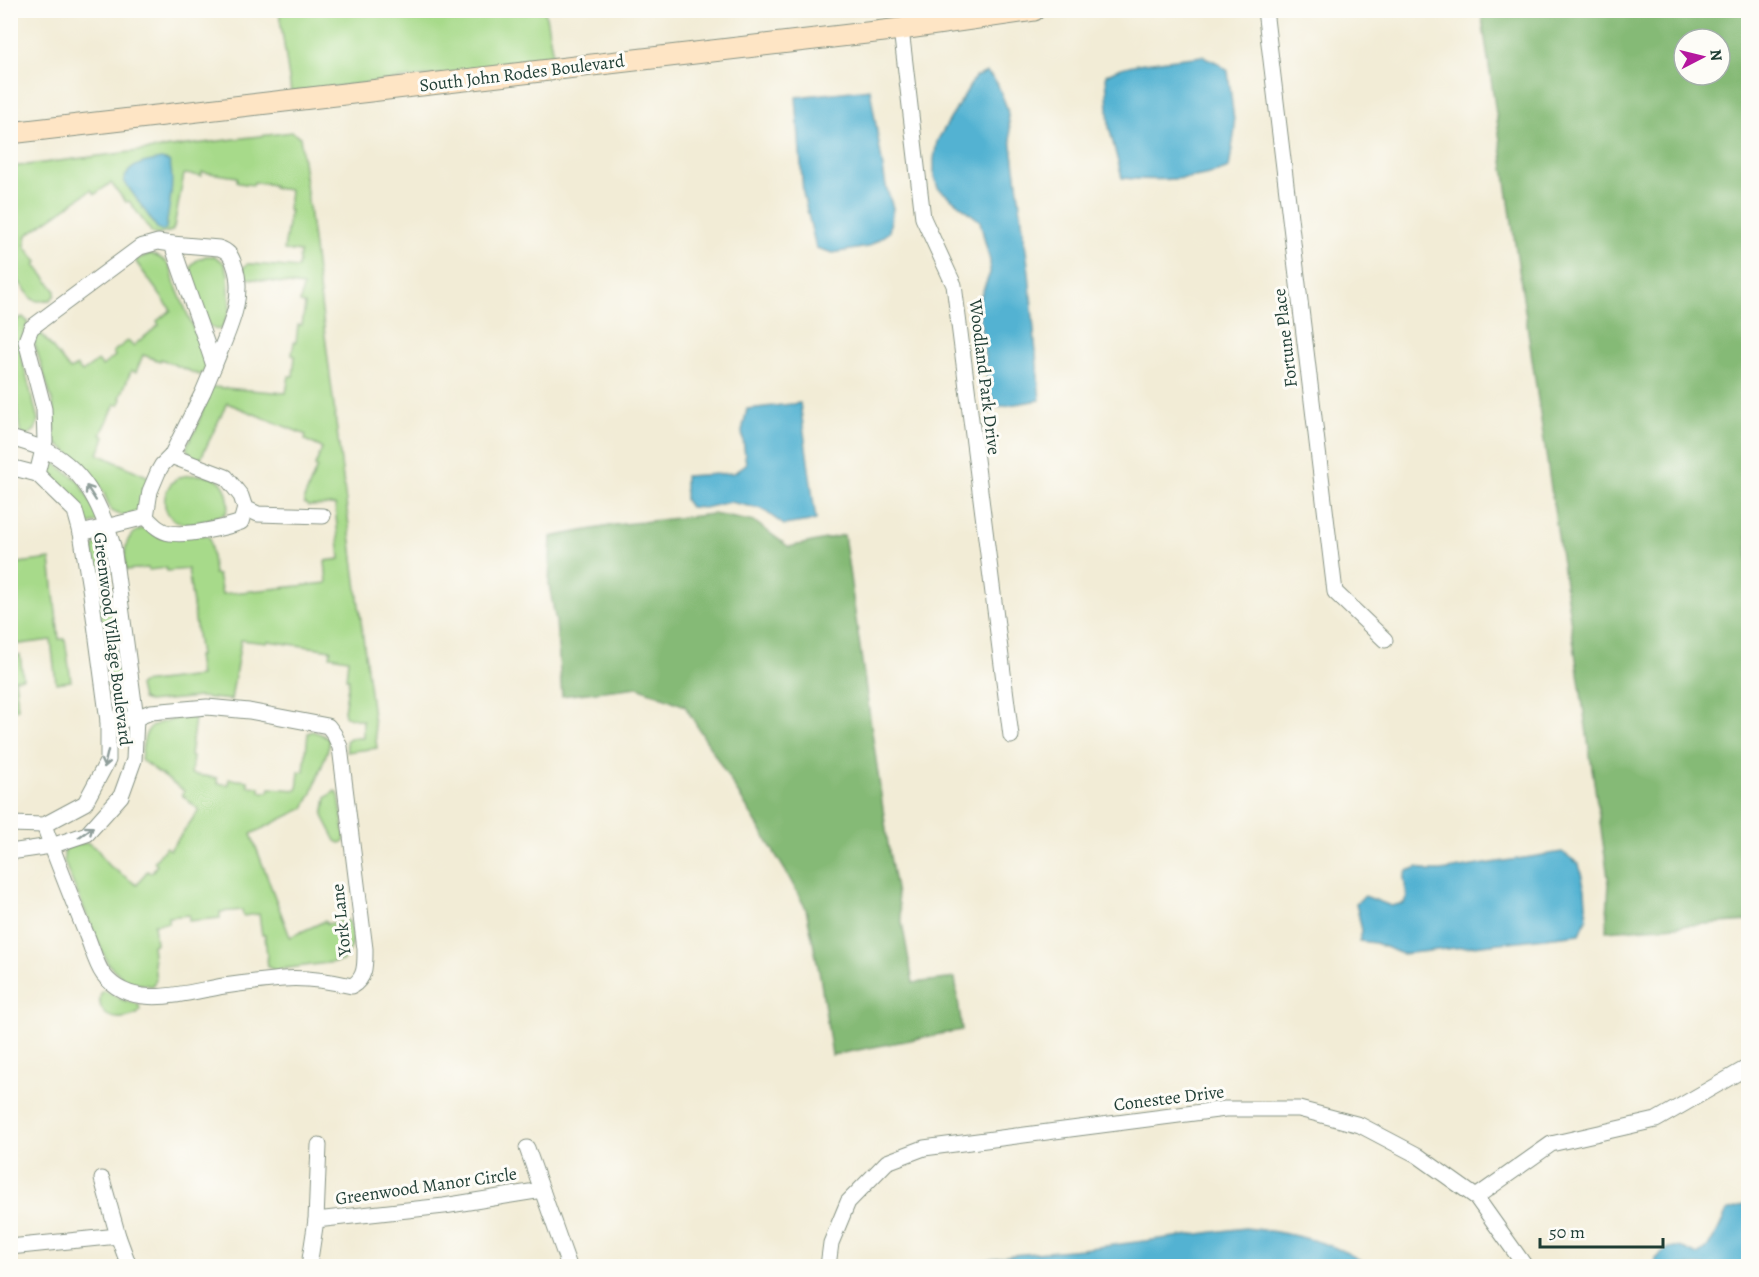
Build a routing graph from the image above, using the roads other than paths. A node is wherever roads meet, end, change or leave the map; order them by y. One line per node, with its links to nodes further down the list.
1 (1034, 10): 3 (main road, South John Rodes Boulevard)
2 (1265, 10): 17 (street, Fortune Place)
3 (901, 28): 4 (main road, South John Rodes Boulevard); 20 (street, Woodland Park Drive)
4 (10, 134)
5 (172, 244): 6 (street); 6 (street); 8 (street)
6 (214, 366): 9 (street)
7 (10, 438): 8 (street, Greenwood Village Boulevard)
8 (43, 449): 11 (street); 15 (street, Greenwood Village Boulevard, one-way to 8)
9 (171, 456): 12 (street); 14 (street)
10 (10, 467): 11 (street, Greenwood Village Boulevard)
11 (37, 474): 16 (street, Greenwood Village Boulevard)
12 (245, 508): 13 (street); 14 (street)
13 (324, 516)
14 (146, 518): 15 (street)
15 (107, 527): 16 (street); 18 (street, Greenwood Village Boulevard)
16 (81, 533): 19 (street, Greenwood Village Boulevard)
17 (1385, 640)
18 (136, 718): 19 (street, York Lane); 23 (street, Greenwood Village Boulevard, one-way to 18); 23 (street, York Lane)
19 (108, 721): 22 (street, Greenwood Village Boulevard, one-way to 22)
20 (1011, 736)
21 (10, 824): 22 (street, Greenwood Village Boulevard)
22 (44, 825): 23 (street, York Lane)
23 (51, 846): 24 (street, Greenwood Village Boulevard)
24 (10, 852)
25 (1749, 1067): 30 (street)
26 (319, 1145): 31 (street, Greenwood Manor Circle)
27 (527, 1148): 29 (street, Greenwood Manor Circle)
28 (102, 1179): 32 (street)
29 (542, 1190): 31 (street, Greenwood Manor Circle); 36 (street, Greenwood Manor Circle)
30 (1476, 1197): 37 (street, Conestee Drive); 38 (street, Conestee Drive)
31 (316, 1220): 35 (street, Greenwood Manor Circle)
32 (118, 1236): 33 (street); 34 (street)
33 (10, 1247)
34 (129, 1266)
35 (309, 1266)
36 (569, 1266)
37 (828, 1266)
38 (1525, 1266)

